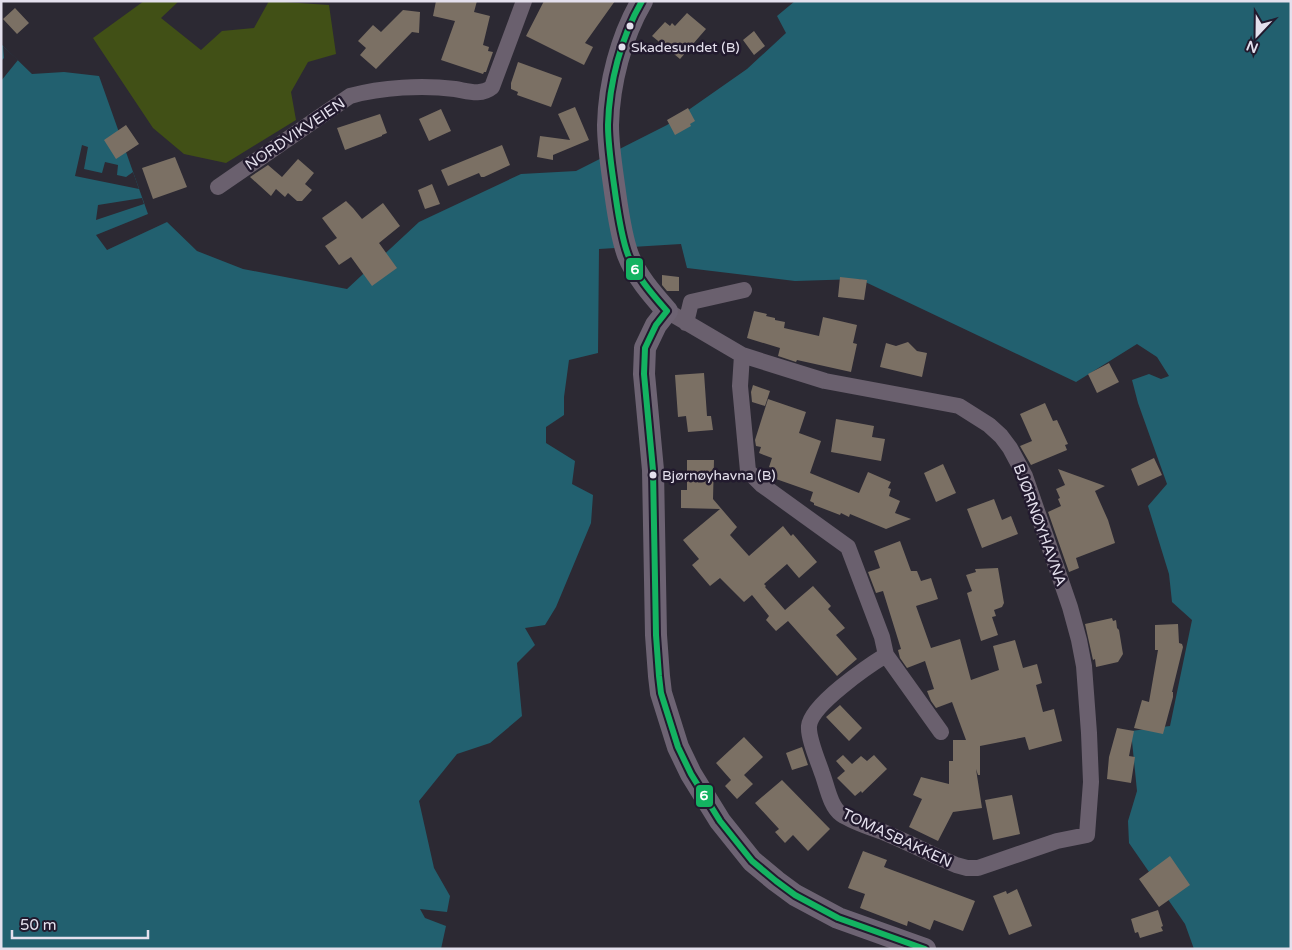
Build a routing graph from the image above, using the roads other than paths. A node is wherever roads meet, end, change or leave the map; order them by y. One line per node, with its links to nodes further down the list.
1 (524, 1): 3 (street, NORDVIKVEIEN)
2 (642, 1): 5 (street)
3 (218, 187)
4 (744, 290): 5 (street)
5 (672, 313): 6 (street, BJØRNØYHAVNA); 10 (street)
6 (742, 354): 7 (street); 9 (street, BJØRNØYHAVNA)
7 (886, 655): 8 (street); 9 (street, TOMASBAKKEN)
8 (941, 732)
9 (1089, 805)
10 (926, 949)

